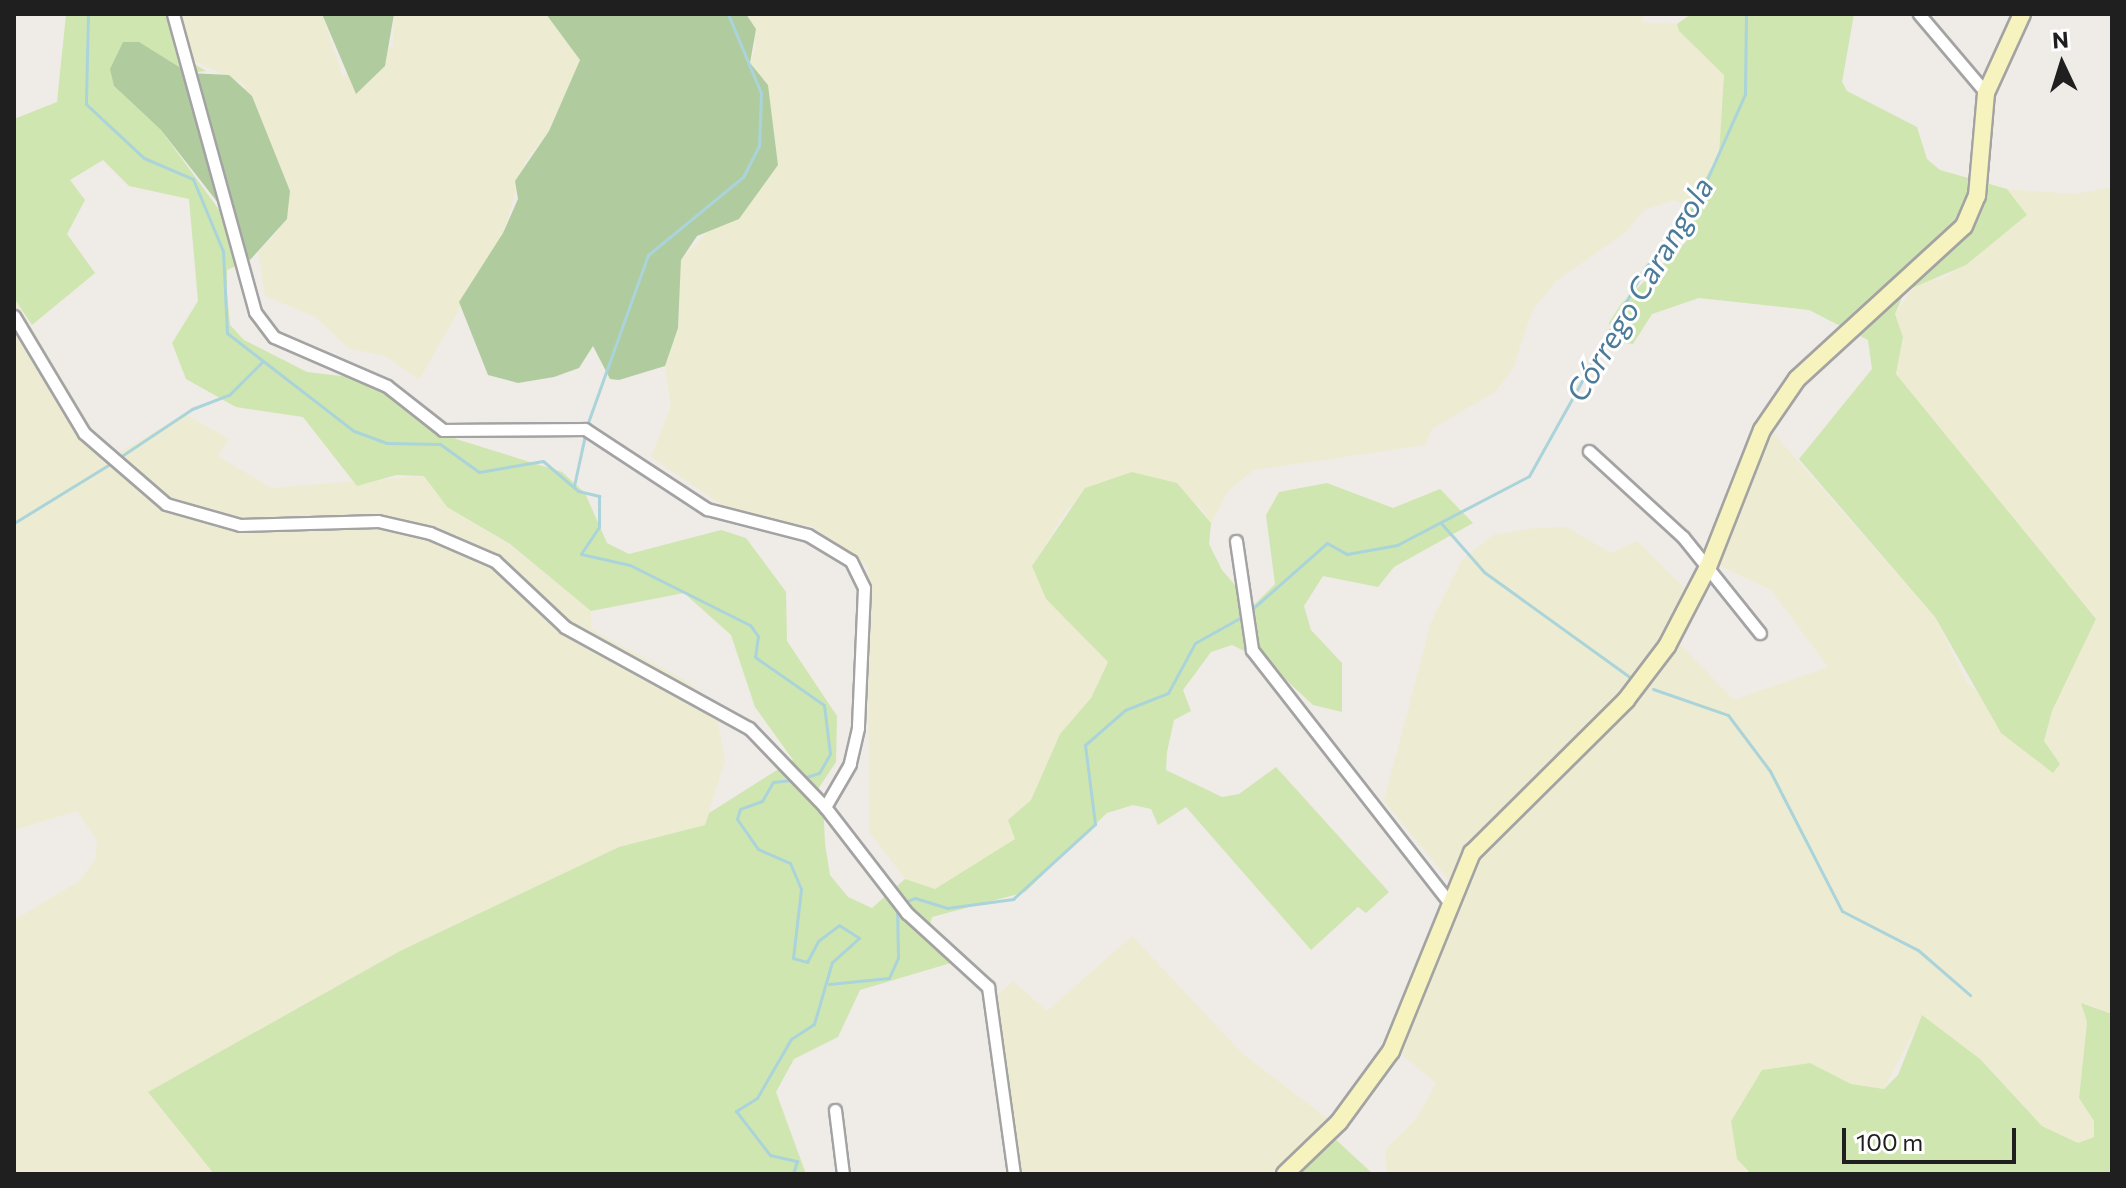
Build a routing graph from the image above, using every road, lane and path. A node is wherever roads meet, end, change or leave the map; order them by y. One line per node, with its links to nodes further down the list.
1 (173, 14): 10 (street)
2 (1919, 14): 4 (street)
3 (2022, 14): 4 (street)
4 (1986, 93): 8 (street)
5 (14, 316): 10 (street)
6 (1589, 451): 8 (street)
7 (1236, 541): 11 (street)
8 (1708, 567): 9 (street); 11 (street)
9 (1760, 633)
10 (825, 807): 14 (street)
11 (1448, 901): 15 (street)
12 (835, 1110): 13 (street)
13 (843, 1174)
14 (1014, 1174)
15 (1285, 1174)

